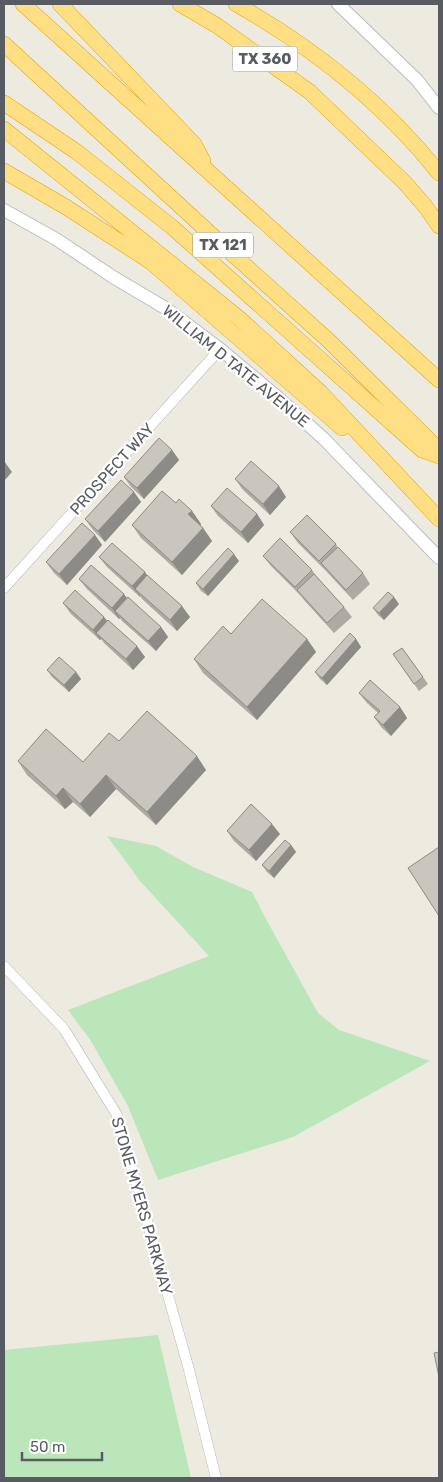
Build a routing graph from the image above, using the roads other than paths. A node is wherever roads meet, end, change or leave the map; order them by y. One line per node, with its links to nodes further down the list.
1 (23, 4): 11 (highway, TX 121)
2 (60, 4): 11 (highway)
3 (180, 4): 14 (highway, TX 360)
4 (236, 4): 12 (highway)
5 (338, 4): 8 (main road)
6 (4, 44): 18 (highway, TX 121)
7 (4, 103): 19 (highway)
8 (439, 108)
9 (7, 131): 17 (highway)
10 (4, 171): 17 (highway)
11 (208, 171): 16 (highway, TX 121)
12 (439, 173)
13 (4, 210): 15 (main road, WILLIAM D TATE AVENUE)
14 (439, 226)
15 (220, 349): 21 (main road, WILLIAM D TATE AVENUE); 22 (street, PROSPECT WAY)
16 (439, 380)
17 (367, 444): 20 (highway)
18 (439, 450)
19 (439, 456)
20 (439, 520)
21 (439, 558)
22 (4, 588)
23 (4, 966): 24 (street, STONE MYERS PARKWAY)
24 (216, 1478)

